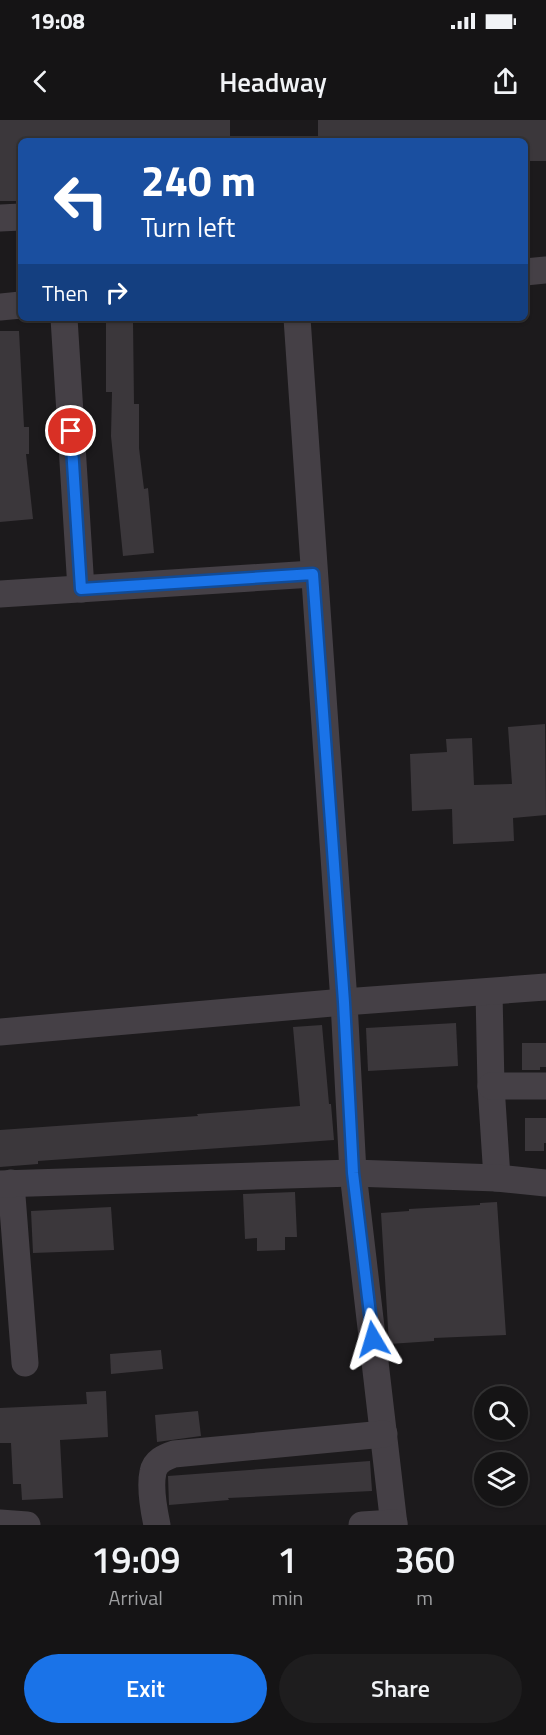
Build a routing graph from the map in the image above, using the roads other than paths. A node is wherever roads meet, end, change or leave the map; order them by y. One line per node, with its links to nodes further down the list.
1 (18, 217): 2 (street)
2 (0, 218)
3 (546, 270): 4 (street)
4 (528, 272)
5 (18, 305): 6 (street)
6 (0, 307)
7 (64, 321): 10 (street)
8 (297, 321): 9 (street)
9 (313, 574): 10 (street); 14 (street)
10 (81, 589): 11 (street)
11 (0, 594)
12 (546, 987): 13 (street)
13 (489, 992): 14 (street); 16 (street)
14 (344, 1002): 15 (street); 18 (street)
15 (0, 1032)
16 (491, 1086): 17 (street); 19 (street)
17 (546, 1086)
18 (353, 1173): 19 (street); 21 (street); 24 (street)
19 (497, 1178): 20 (street)
20 (546, 1183)
21 (5, 1184): 22 (street)
22 (8, 1246): 23 (street)
23 (25, 1363)
24 (384, 1434): 26 (street); 28 (street)
25 (0, 1523): 27 (street)
26 (394, 1524): 29 (street)
27 (27, 1525)
28 (157, 1525)
29 (362, 1525)

